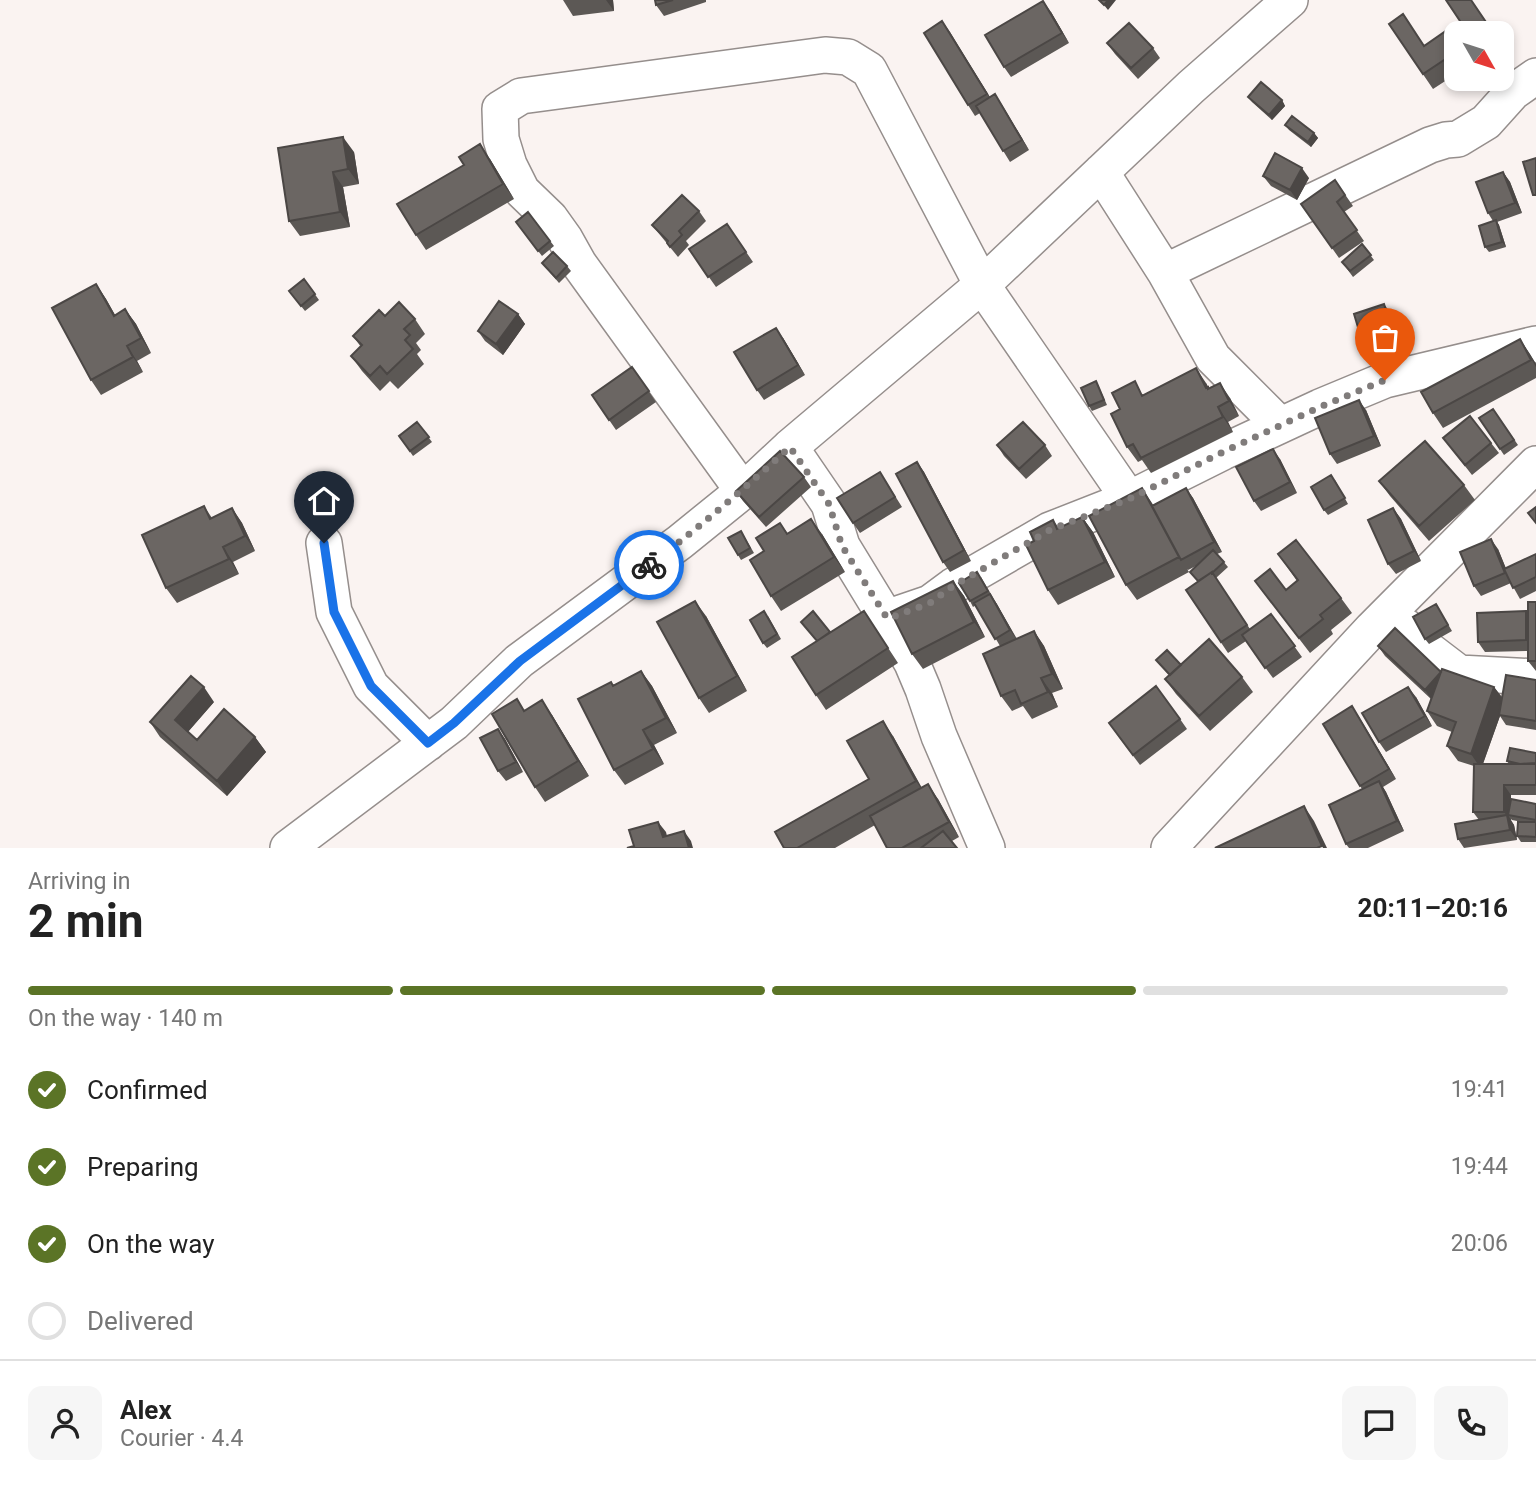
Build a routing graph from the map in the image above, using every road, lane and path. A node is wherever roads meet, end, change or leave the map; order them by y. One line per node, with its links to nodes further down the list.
1 (1290, 0): 3 (street)
2 (1536, 76): 4 (street)
3 (1101, 172): 4 (street); 5 (street)
4 (1165, 272): 7 (street)
5 (982, 285): 8 (street); 10 (street); 11 (street)
6 (1536, 344): 7 (street)
7 (1280, 425): 11 (street)
8 (790, 447): 10 (street); 13 (street)
9 (1536, 464): 14 (street)
10 (743, 491): 16 (street)
11 (1129, 499): 13 (street)
12 (324, 543): 16 (street)
13 (887, 618): 18 (street)
14 (1372, 629): 15 (street); 19 (street)
15 (1536, 677)
16 (428, 743): 17 (street)
17 (288, 848)
18 (987, 848)
19 (1169, 848)

